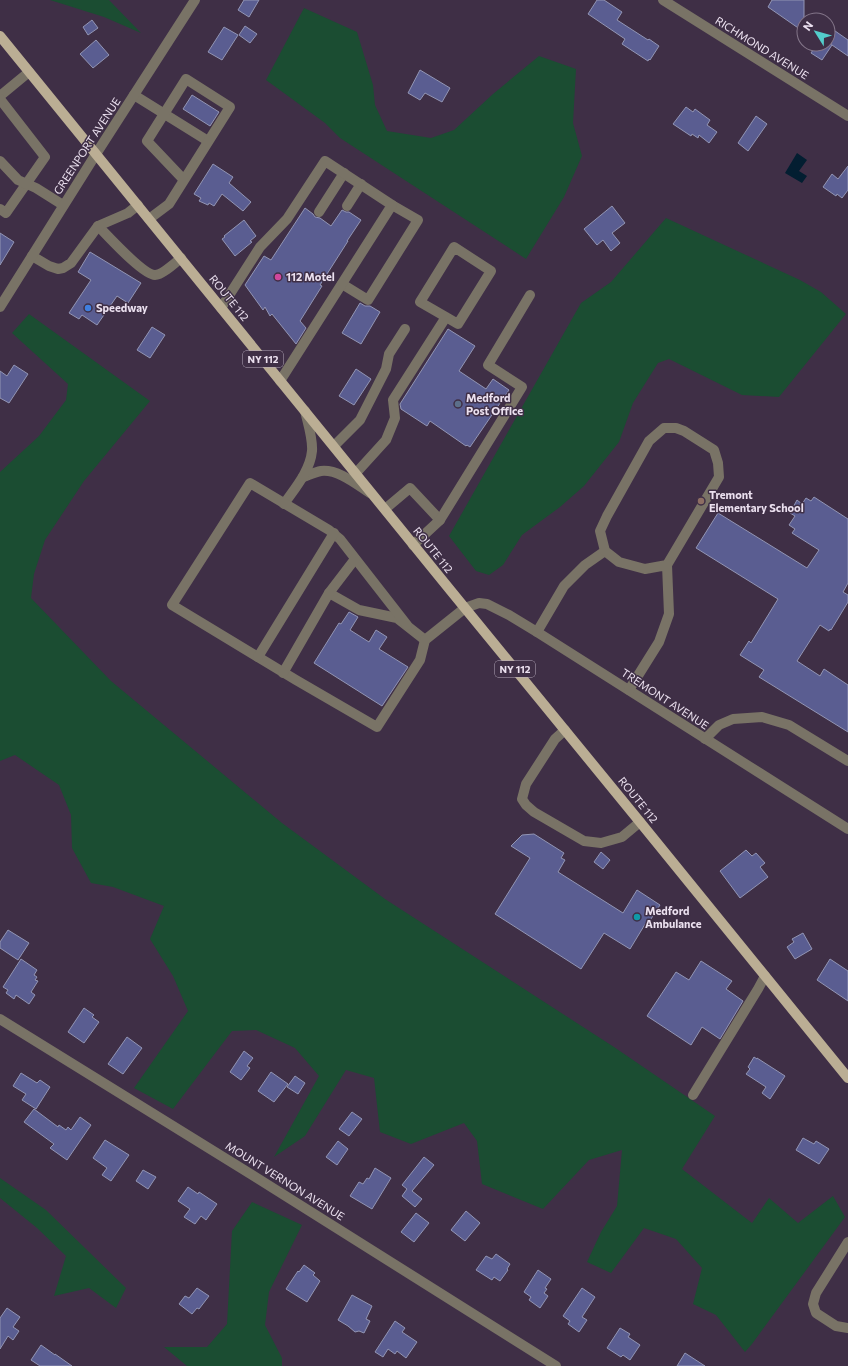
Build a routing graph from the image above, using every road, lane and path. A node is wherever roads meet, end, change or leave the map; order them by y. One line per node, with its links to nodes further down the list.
1 (195, 0): 5 (street, GREENPORT AVENUE)
2 (663, 0): 9 (street, RICHMOND AVENUE)
3 (0, 36): 4 (main road, ROUTE 112 / NY 112)
4 (29, 72): 6 (street); 11 (main road, ROUTE 112 / NY 112)
5 (134, 95): 8 (street); 11 (street, GREENPORT AVENUE)
6 (0, 96)
7 (0, 99): 15 (street)
8 (165, 114): 10 (street); 10 (street); 14 (street)
9 (848, 116)
10 (208, 141): 14 (street)
11 (96, 154): 17 (street, GREENPORT AVENUE); 18 (main road, ROUTE 112 / NY 112)
12 (0, 161): 15 (street)
13 (344, 173): 16 (street); 22 (street); 31 (street)
14 (184, 180): 23 (street)
15 (26, 184): 17 (street); 21 (street)
16 (361, 184): 19 (street); 20 (street)
17 (63, 205): 25 (street, GREENPORT AVENUE)
18 (138, 205): 23 (main road, ROUTE 112 / NY 112); 24 (street)
19 (392, 205): 27 (street); 27 (street)
20 (347, 206)
21 (0, 209)
22 (319, 212)
23 (149, 219): 26 (main road, ROUTE 112 / NY 112)
24 (98, 226): 25 (street); 26 (street)
25 (32, 256): 28 (street, GREENPORT AVENUE)
26 (181, 258): 31 (main road, ROUTE 112 / NY 112)
27 (342, 284): 34 (street)
28 (4, 293): 30 (street, GREENPORT AVENUE)
29 (530, 295): 42 (street)
30 (0, 307)
31 (221, 308): 34 (main road, ROUTE 112 / NY 112)
32 (446, 317): 32 (street); 37 (street)
33 (405, 329): 36 (street)
34 (280, 381): 35 (main road, ROUTE 112 / NY 112)
35 (305, 411): 36 (main road, ROUTE 112 / NY 112); 38 (street)
36 (334, 446): 37 (main road, ROUTE 112 / NY 112)
37 (356, 473): 39 (main road, ROUTE 112 / NY 112)
38 (303, 477): 39 (street); 40 (street)
39 (372, 494): 41 (main road, ROUTE 112 / NY 112)
40 (284, 504): 43 (street); 53 (street)
41 (385, 509): 42 (street); 44 (main road, ROUTE 112 / NY 112)
42 (440, 520): 44 (street)
43 (334, 533): 46 (street); 53 (street)
44 (414, 545): 49 (main road, ROUTE 112 / NY 112)
45 (605, 551): 47 (street); 47 (street); 51 (street)
46 (355, 559): 48 (street); 50 (street)
47 (667, 565): 55 (street)
48 (329, 593): 50 (street); 54 (street)
49 (465, 608): 51 (street, TREMONT AVENUE); 52 (street); 56 (main road, ROUTE 112 / NY 112)
50 (407, 625): 52 (street)
51 (537, 632): 55 (street, TREMONT AVENUE)
52 (425, 640): 54 (street)
53 (258, 657): 54 (street)
54 (284, 673)
55 (629, 690): 57 (street, TREMONT AVENUE)
56 (565, 730): 59 (main road, ROUTE 112 / NY 112); 59 (street)
57 (705, 739): 58 (street); 60 (street, TREMONT AVENUE)
58 (848, 761)
59 (640, 822): 61 (main road, ROUTE 112 / NY 112)
60 (848, 829)
61 (765, 976): 63 (main road, ROUTE 112 / NY 112); 64 (street)
62 (0, 1019): 67 (street, MOUNT VERNON AVENUE)
63 (848, 1078)
64 (692, 1095)
65 (848, 1242): 66 (street)
66 (848, 1328)
67 (556, 1366)

